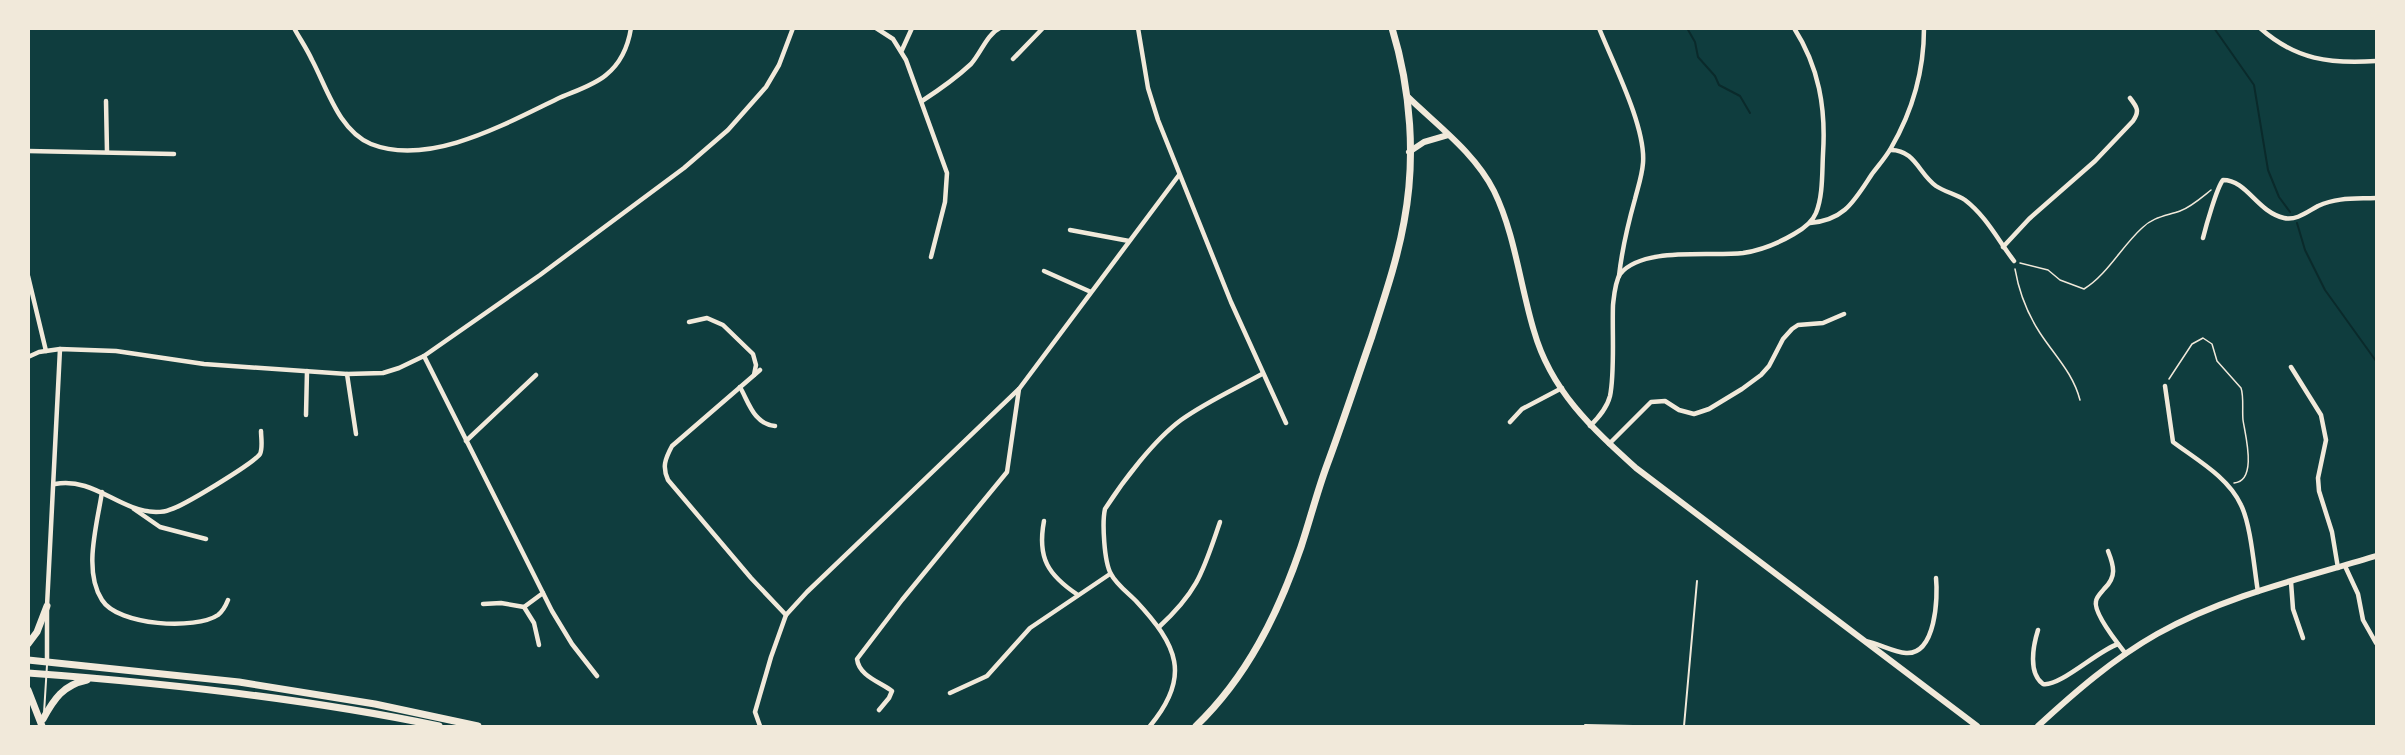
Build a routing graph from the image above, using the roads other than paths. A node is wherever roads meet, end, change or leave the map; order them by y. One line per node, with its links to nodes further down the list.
1 (294, 28): 2 (street)
2 (631, 28)
3 (793, 28): 45 (street)
4 (876, 28): 14 (street)
5 (912, 28): 14 (street)
6 (1000, 28): 20 (street)
7 (1043, 28): 15 (street)
8 (1138, 28): 27 (street)
9 (1392, 28): 17 (main road)
10 (1599, 28): 38 (street)
11 (1794, 28): 29 (street)
12 (1924, 28): 22 (street)
13 (2260, 28): 16 (street)
14 (902, 51): 20 (street)
15 (1013, 59)
16 (2376, 61)
17 (1408, 98): 21 (street); 25 (main road)
18 (2130, 98): 33 (street)
19 (106, 101): 24 (street)
20 (921, 101): 34 (street)
21 (1448, 135): 25 (street); 56 (street)
22 (1891, 150): 29 (street); 33 (street)
23 (28, 151): 24 (street)
24 (107, 152): 26 (street)
25 (1409, 152): 111 (main road)
26 (174, 154)
27 (1179, 175): 32 (street); 50 (street)
28 (2376, 198): 31 (street)
29 (1810, 224): 38 (street)
30 (1070, 230): 32 (street)
31 (2203, 238)
32 (1129, 242): 39 (street)
33 (2003, 247): 35 (street)
34 (931, 257)
35 (2014, 261)
36 (1044, 271): 39 (street)
37 (28, 276): 43 (street)
38 (1619, 276): 61 (street)
39 (1091, 292): 55 (street)
40 (1844, 314): 65 (street)
41 (689, 322): 52 (street)
42 (60, 349): 43 (street); 48 (street); 66 (street)
43 (46, 351): 44 (street)
44 (28, 357)
45 (424, 357): 49 (street); 64 (street)
46 (2291, 367): 74 (street)
47 (760, 370): 52 (street)
48 (307, 371): 49 (street); 57 (street)
49 (347, 374): 63 (street)
50 (1262, 374): 59 (street); 75 (street)
51 (536, 375): 64 (street)
52 (754, 375): 54 (street)
53 (2165, 386): 79 (street)
54 (740, 387): 60 (street); 86 (street)
55 (1019, 388): 86 (street); 104 (street)
56 (1562, 388): 58 (street); 61 (street)
57 (306, 415)
58 (1510, 422)
59 (1286, 423)
60 (774, 426)
61 (1589, 426): 65 (street)
62 (261, 431): 68 (street)
63 (356, 435)
64 (466, 441): 80 (street)
65 (1609, 444): 90 (street)
66 (55, 484): 67 (street); 84 (street)
67 (102, 492): 68 (street); 82 (street)
68 (129, 506): 71 (street)
69 (1044, 521): 81 (street)
70 (1220, 522): 87 (street)
71 (206, 539)
72 (2108, 551): 93 (street)
73 (2376, 556): 74 (street)
74 (2341, 567): 78 (street); 91 (street)
75 (1110, 574): 81 (street); 87 (street)
76 (1936, 578): 90 (street)
77 (1696, 581): 113 (lane)
78 (2291, 582): 79 (street); 89 (street)
79 (2258, 592): 95 (street)
80 (543, 593): 85 (street); 100 (street)
81 (1078, 596): 103 (street)
82 (228, 600)
83 (483, 604): 85 (street)
84 (47, 606): 92 (main road); 97 (street)
85 (524, 607): 94 (street)
86 (786, 615): 109 (street)
87 (1160, 627): 110 (street)
88 (2038, 630): 93 (street)
89 (2302, 638)
90 (1864, 640): 114 (street)
91 (2376, 642)
92 (28, 644)
93 (2118, 644): 95 (street)
94 (539, 645)
95 (2126, 654): 115 (street)
96 (28, 660): 97 (main road)
97 (47, 662): 99 (lane); 108 (main road)
98 (28, 673): 99 (main road)
99 (46, 674): 101 (main road); 105 (lane)
100 (597, 676)
101 (95, 679): 105 (main road); 107 (main road)
102 (28, 690): 105 (main road)
103 (950, 693)
104 (879, 710)
105 (43, 723)
106 (1586, 725): 112 (lane)
107 (439, 726)
108 (478, 726)
109 (760, 726)
110 (1150, 726)
111 (1196, 726)
112 (1633, 726)
113 (1684, 726)
114 (1977, 726)
115 (2038, 726)

